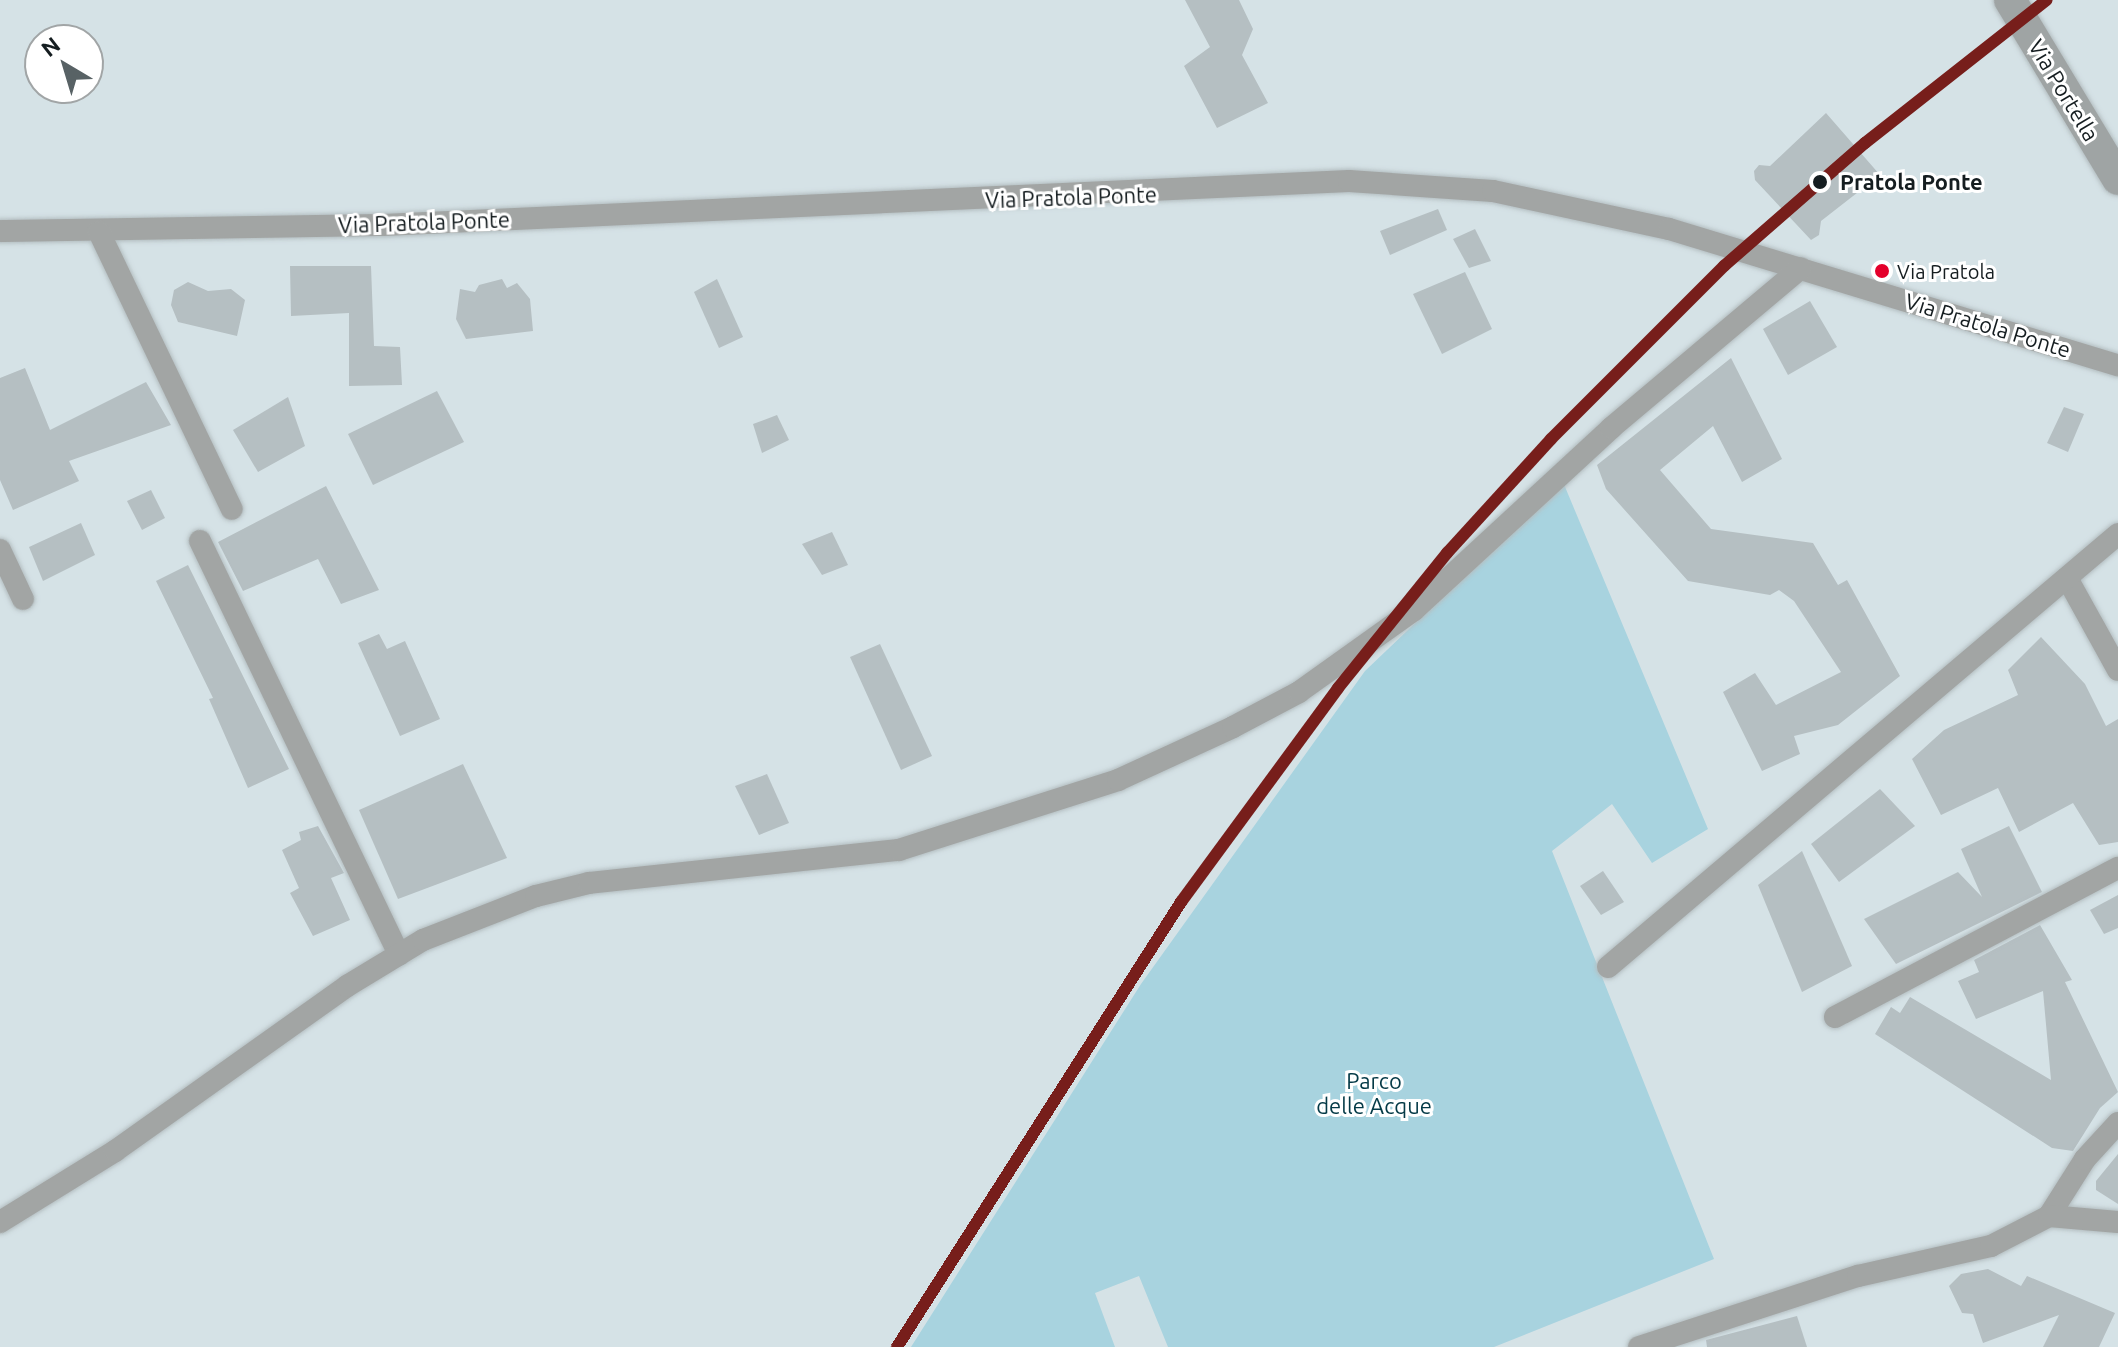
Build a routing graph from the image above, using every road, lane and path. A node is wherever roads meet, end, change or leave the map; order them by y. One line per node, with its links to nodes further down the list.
1 (2010, 0): 2 (main road, Via Portella)
2 (2118, 179)
3 (0, 231): 4 (street, Via Pratola Ponte)
4 (99, 232): 5 (street, Via Pratola Ponte); 7 (street)
5 (1801, 268): 6 (street, Via Pratola Ponte); 15 (street)
6 (2118, 365)
7 (232, 509)
8 (2118, 534): 11 (street)
9 (200, 541): 15 (street)
10 (0, 550): 12 (street)
11 (2067, 578): 13 (street); 16 (street)
12 (23, 599)
13 (2118, 670)
14 (2118, 868): 17 (street)
15 (399, 955): 20 (street)
16 (1608, 967)
17 (1835, 1017)
18 (2118, 1123): 19 (street)
19 (2049, 1216): 21 (street); 22 (street)
20 (0, 1222)
21 (2118, 1222)
22 (1639, 1347)

